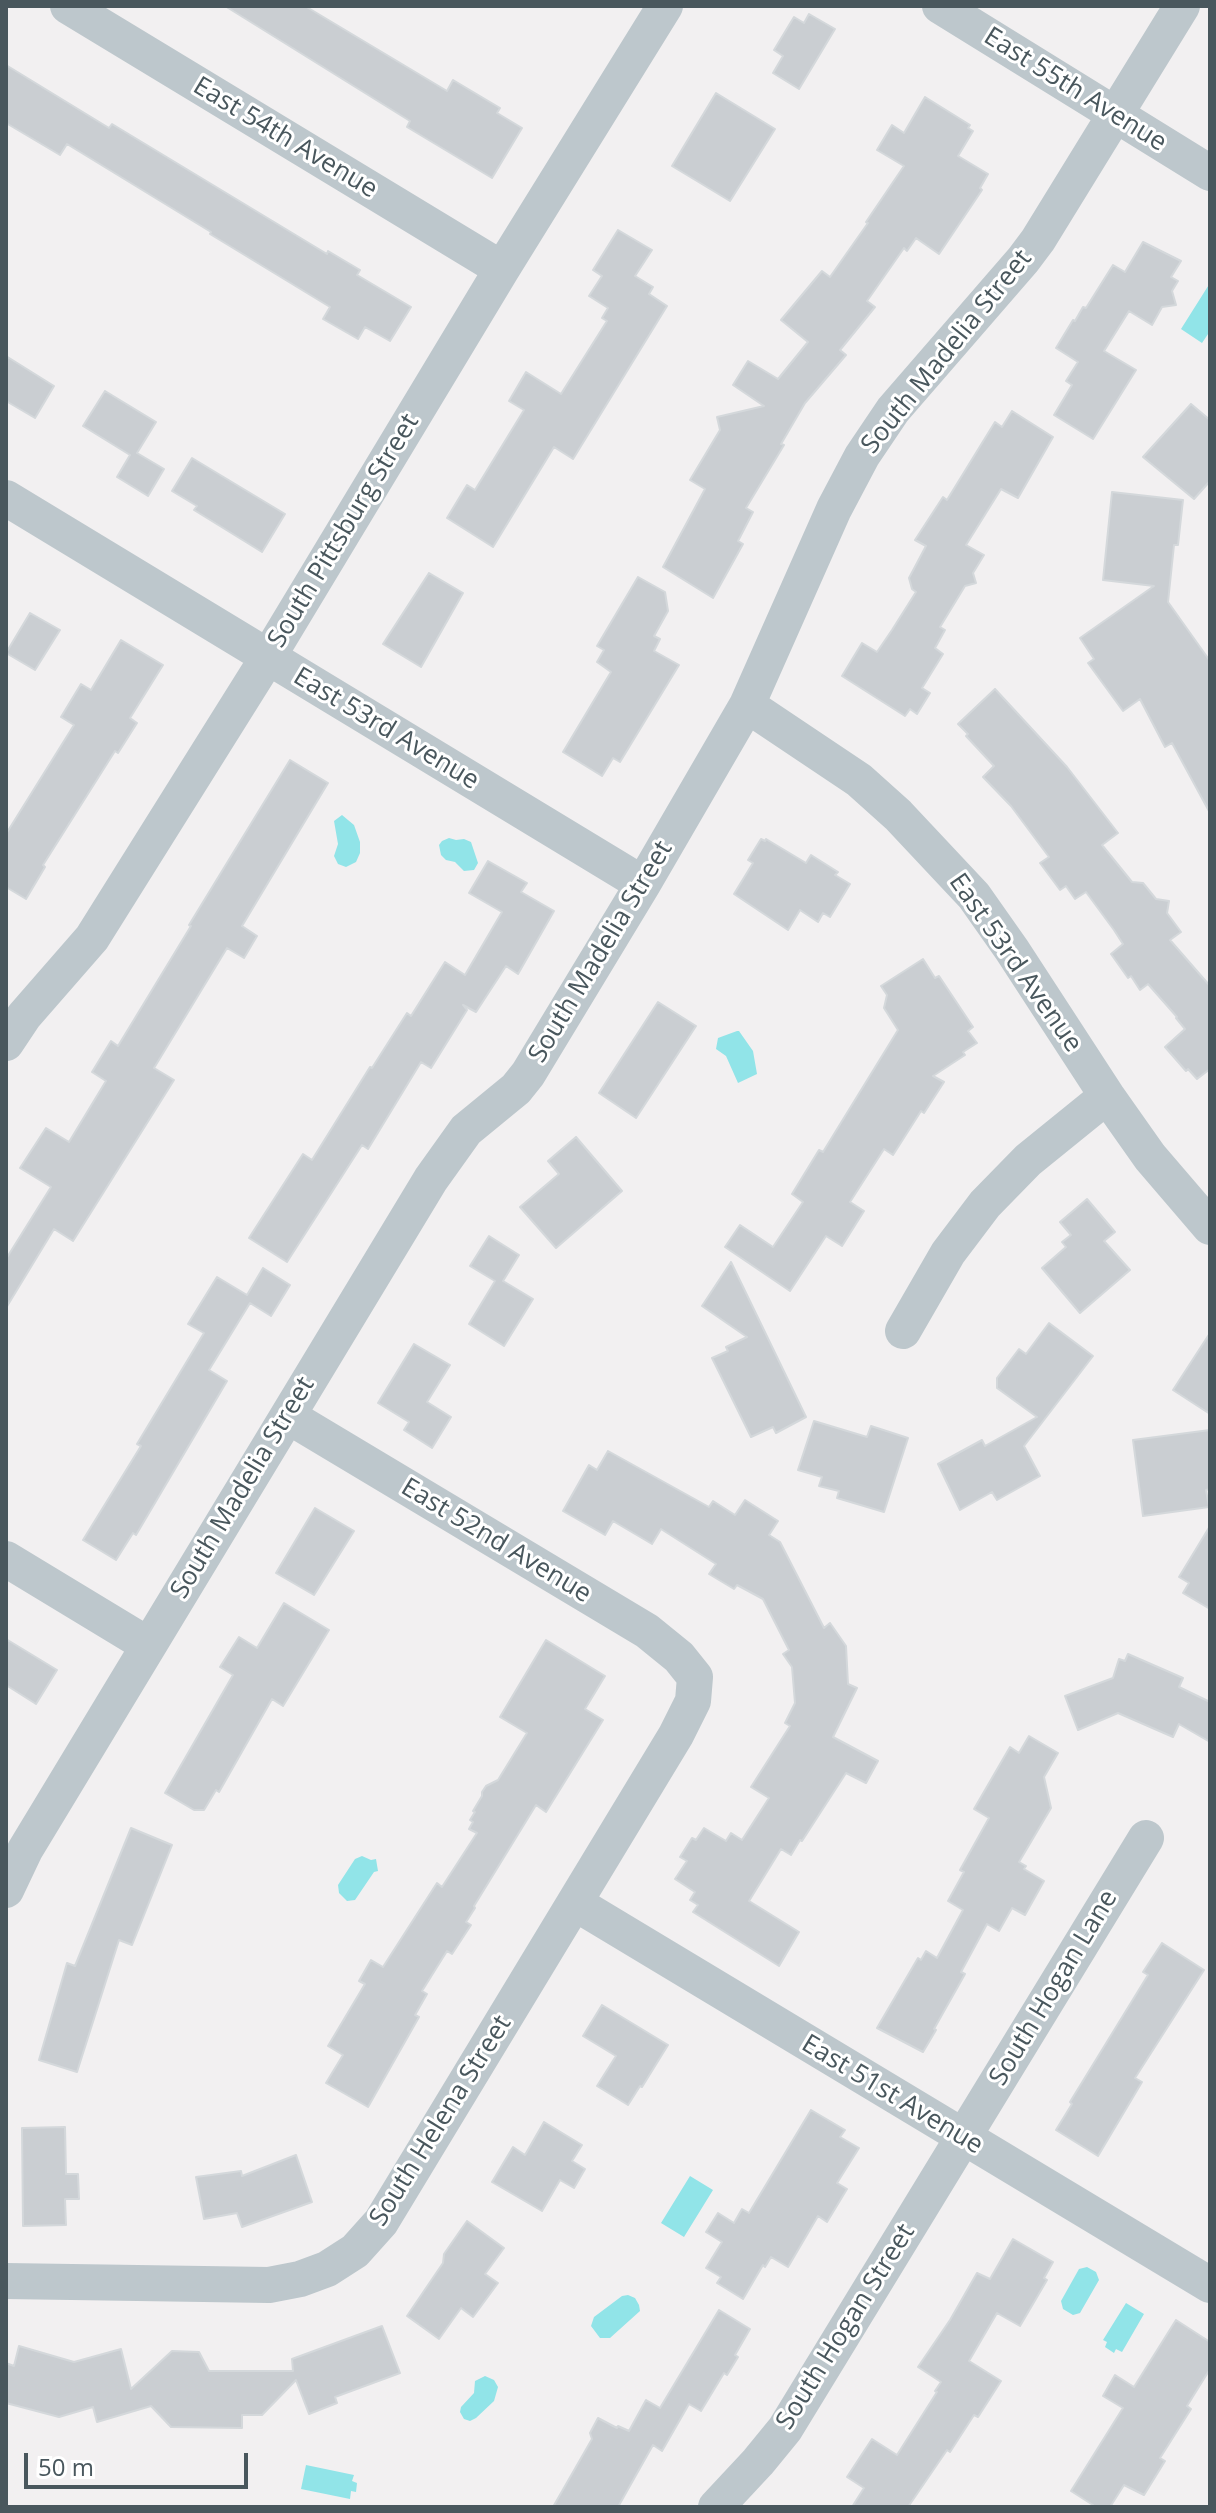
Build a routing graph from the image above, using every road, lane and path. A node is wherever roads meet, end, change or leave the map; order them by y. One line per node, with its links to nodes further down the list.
1 (68, 6): 7 (street, East 54th Avenue)
2 (665, 6): 7 (street, South Pittsburg Street)
3 (940, 6): 5 (street, East 55th Avenue)
4 (1182, 6): 5 (street, South Madelia Street)
5 (1115, 114): 6 (street, East 55th Avenue); 10 (street, South Madelia Street)
6 (1210, 173)
7 (502, 269): 9 (street, South Pittsburg Street)
8 (6, 498): 9 (street, East 53rd Avenue)
9 (268, 657): 11 (street, East 53rd Avenue); 12 (street, South Pittsburg Street)
10 (747, 705): 11 (street, South Madelia Street); 13 (street, East 53rd Avenue)
11 (643, 884): 16 (street, South Madelia Street)
12 (6, 1043)
13 (1107, 1096): 14 (street, East 53rd Avenue); 15 (street)
14 (1210, 1227)
15 (903, 1331)
16 (288, 1416): 18 (street, South Madelia Street); 19 (street, East 52nd Avenue)
17 (6, 1559): 18 (street)
18 (148, 1645): 21 (street, South Madelia Street)
19 (695, 1677): 22 (street, South Helena Street)
20 (1146, 1838): 23 (street, South Hogan Lane)
21 (6, 1890)
22 (575, 1903): 23 (street, East 51st Avenue); 24 (street, South Helena Street)
23 (963, 2138): 25 (street, East 51st Avenue); 26 (street, South Hogan Street)
24 (6, 2281)
25 (1210, 2285)
26 (716, 2507)

